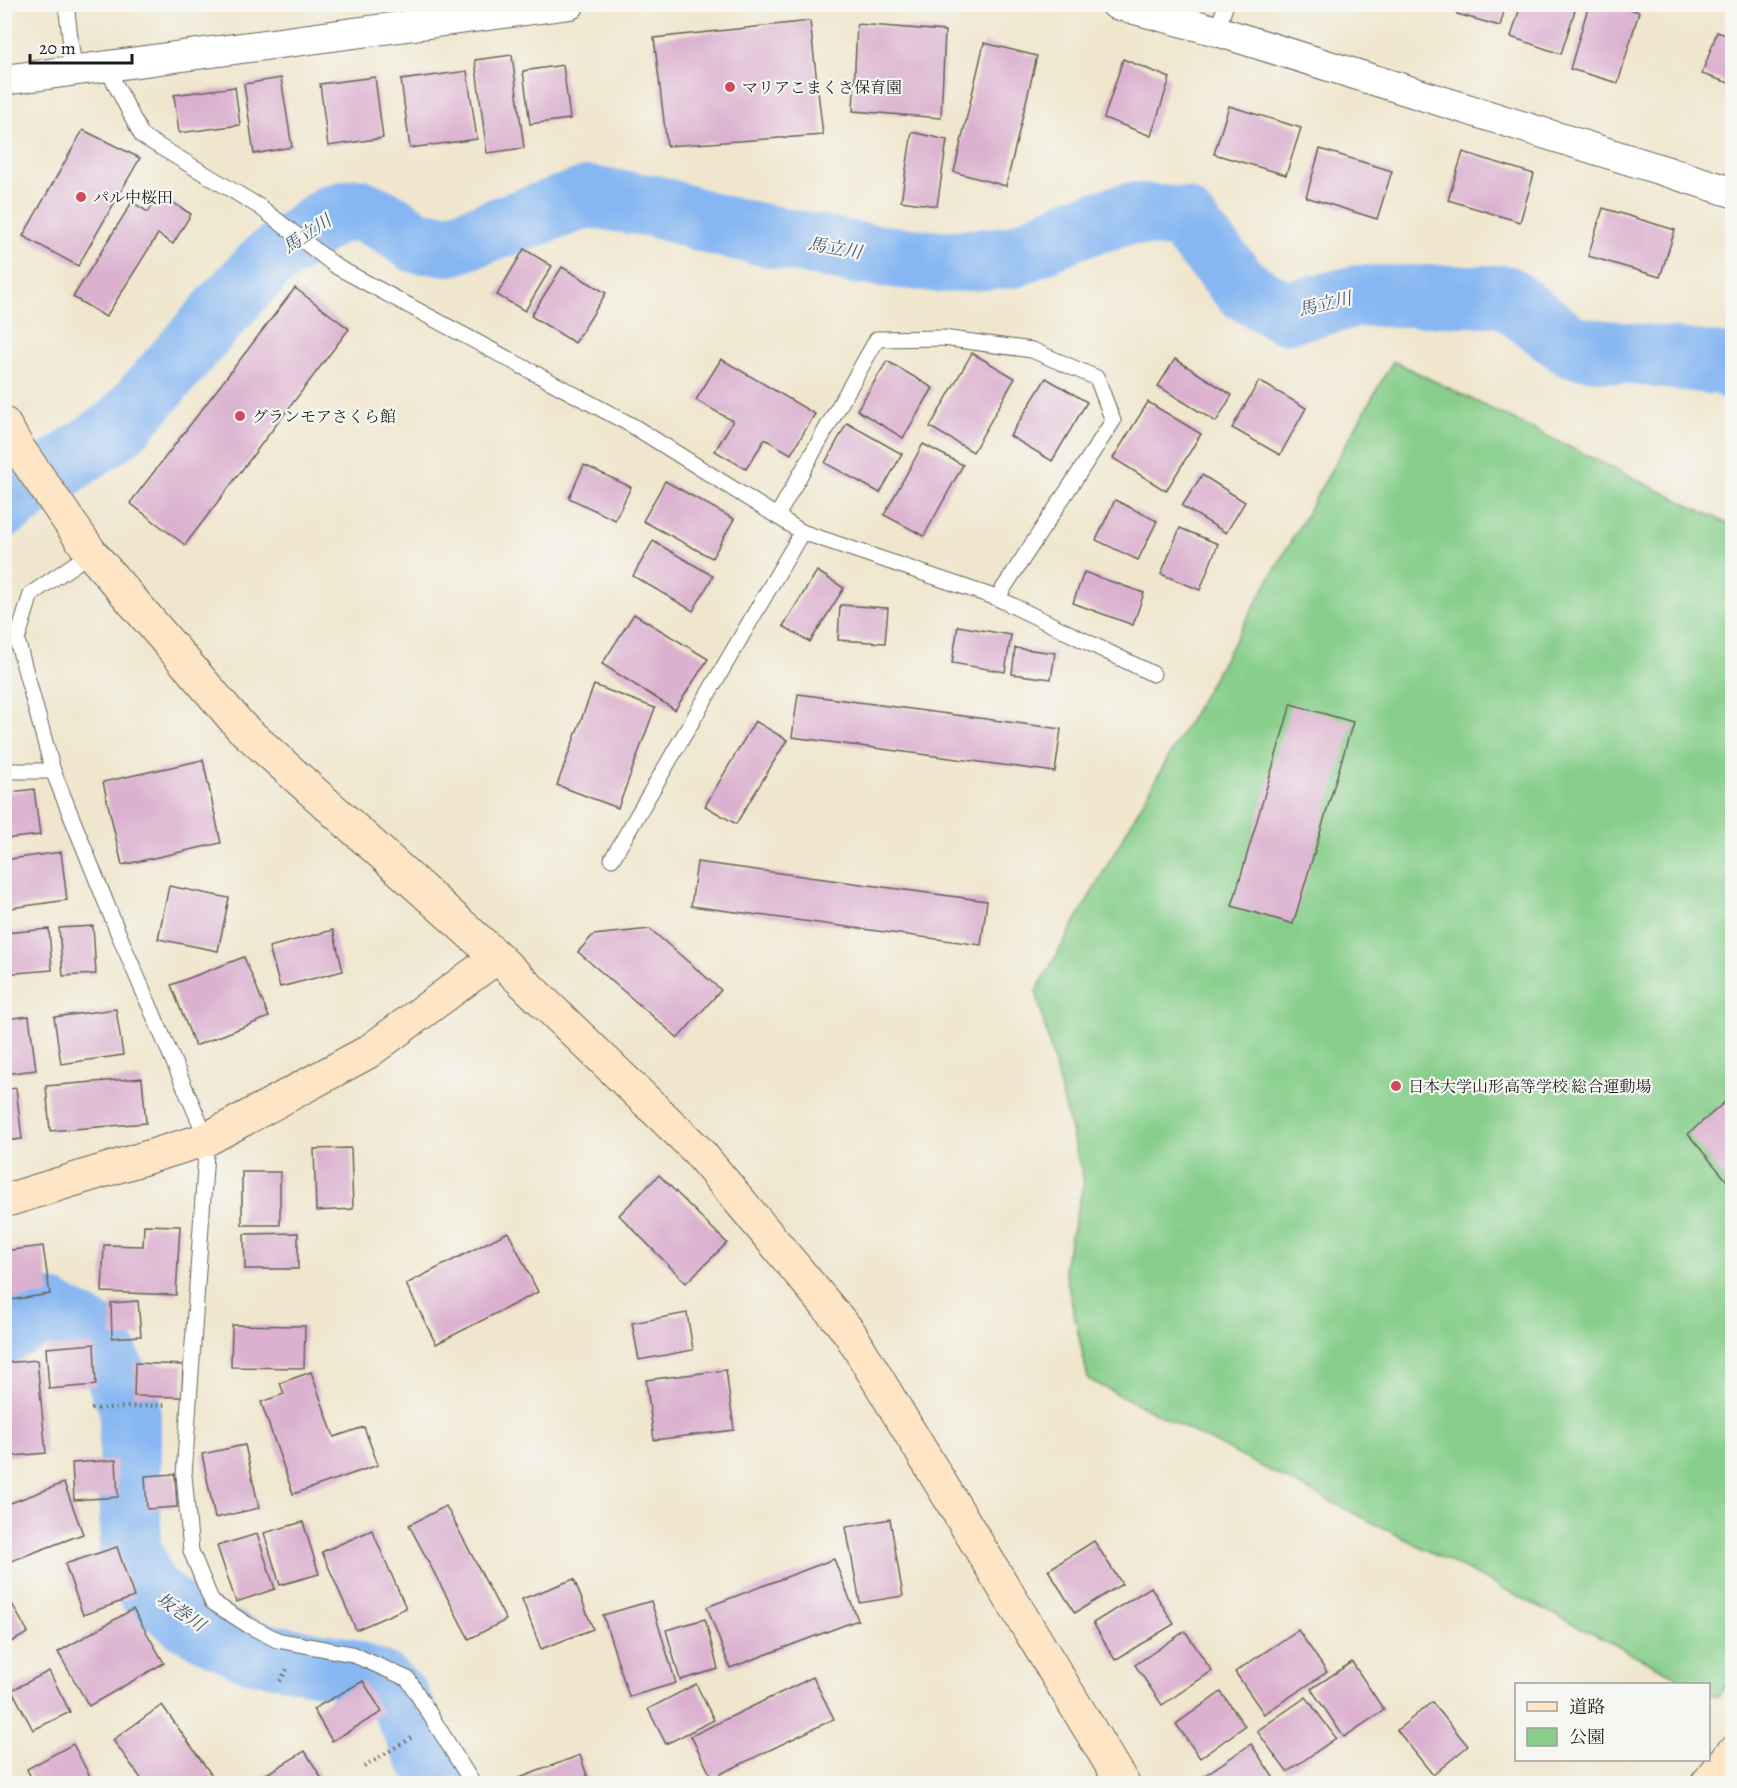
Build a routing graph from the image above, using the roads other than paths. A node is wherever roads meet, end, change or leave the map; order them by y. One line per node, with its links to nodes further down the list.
1 (66, 4): 6 (lane)
2 (1116, 4): 4 (street)
3 (564, 5): 5 (street)
4 (1221, 18): 8 (street)
5 (106, 66): 6 (street); 10 (lane)
6 (74, 70): 7 (street)
7 (4, 80)
8 (1732, 192)
9 (11, 436): 12 (street)
10 (777, 516): 11 (lane); 13 (lane)
11 (802, 532): 13 (lane); 17 (lane)
12 (91, 553): 16 (lane); 18 (street)
13 (997, 598): 14 (lane)
14 (1153, 674)
15 (4, 771): 16 (lane)
16 (53, 771): 19 (lane)
17 (612, 859)
18 (497, 957): 19 (street); 23 (street)
19 (207, 1138): 20 (street); 22 (lane)
20 (4, 1201)
21 (1732, 1753): 24 (street)
22 (473, 1784)
23 (1123, 1784)
24 (1707, 1784)

